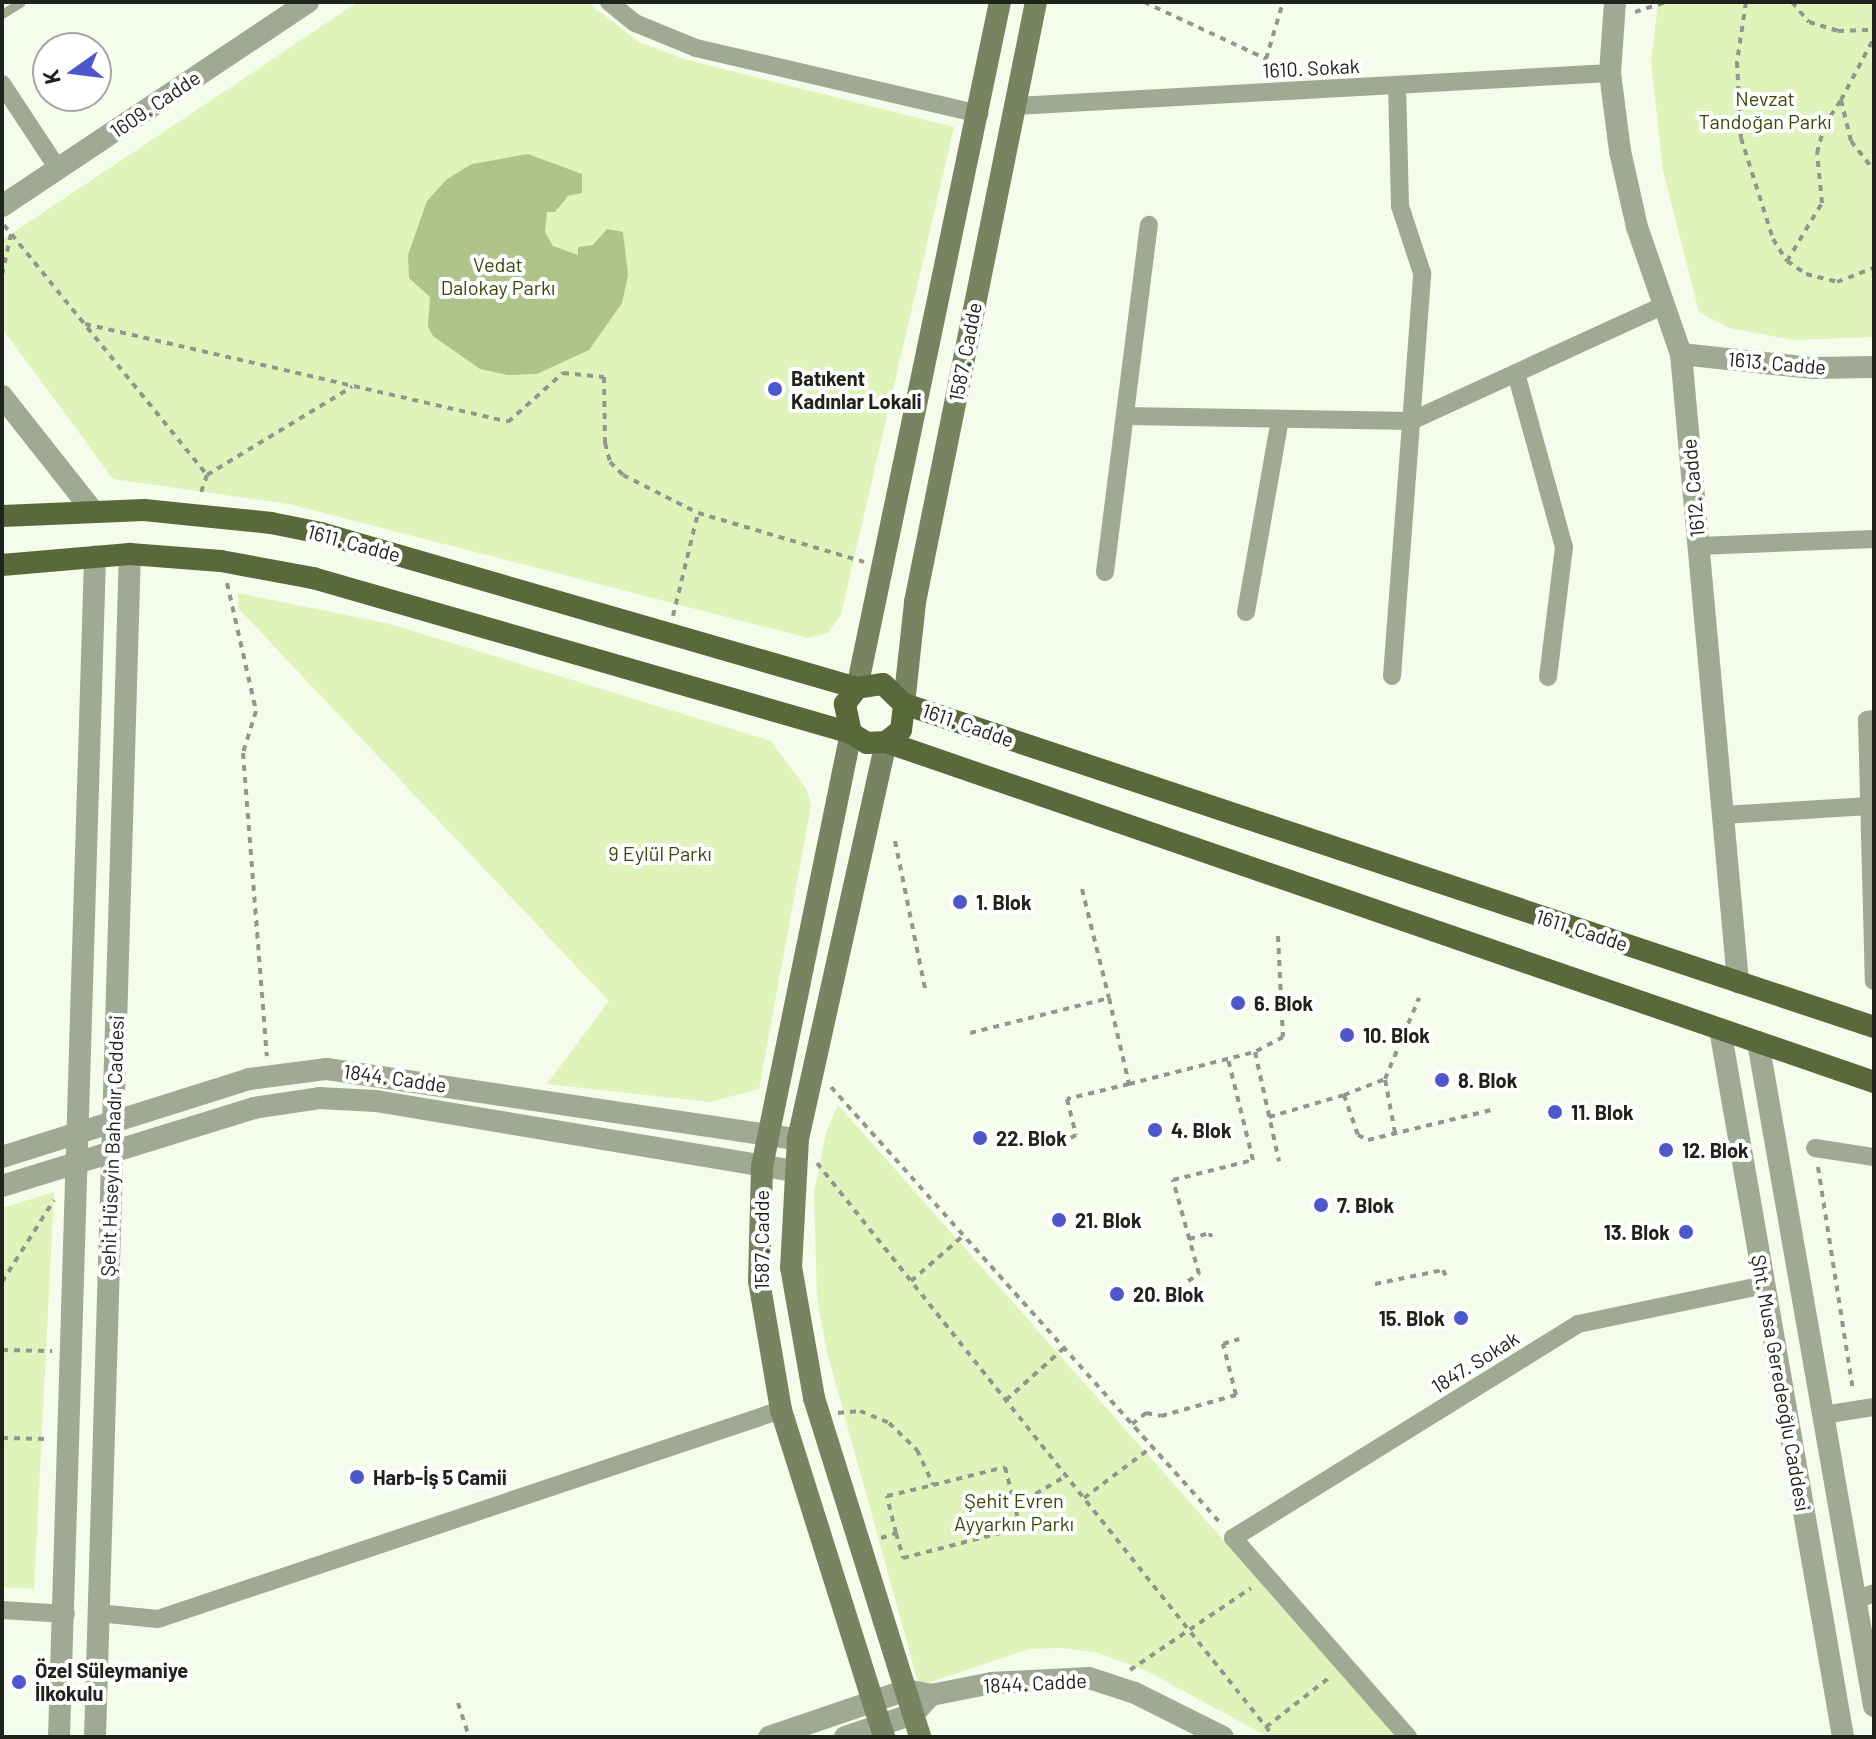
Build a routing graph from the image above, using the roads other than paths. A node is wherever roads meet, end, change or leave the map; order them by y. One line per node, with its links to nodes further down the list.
1 (21, 2): 7 (lane)
2 (308, 2): 13 (street, 1609. Cadde)
3 (609, 2): 12 (street)
4 (1000, 2): 12 (main road, 1587. Cadde)
5 (1036, 2): 11 (main road, 1587. Cadde)
6 (1614, 9): 8 (street, 1612. Cadde)
7 (2, 14)
8 (1610, 73): 10 (street, 1610. Sokak); 16 (street, 1612. Cadde)
9 (2, 84): 13 (street)
10 (1397, 85): 11 (street, 1610. Sokak); 23 (street)
11 (1015, 106): 36 (main road, 1587. Cadde)
12 (979, 114): 35 (main road, 1587. Cadde)
13 (58, 169): 14 (street, 1609. Cadde)
14 (2, 206)
15 (1149, 225): 21 (street)
16 (1662, 306): 17 (street, 1612. Cadde); 19 (street)
17 (1681, 354): 18 (street, 1613. Cadde); 27 (street, 1612. Cadde)
18 (1874, 367)
19 (1516, 373): 23 (street); 34 (street)
20 (2, 396): 24 (street)
21 (1125, 416): 22 (street); 31 (street)
22 (1280, 419): 23 (street); 32 (street)
23 (1411, 421): 33 (street)
24 (92, 510): 25 (main road, 1611. Cadde); 35 (main road, 1611. Cadde)
25 (2, 516)
26 (1874, 539): 27 (street)
27 (1698, 546): 41 (street, 1612. Cadde)
28 (130, 554): 29 (main road); 38 (main road); 48 (street, Şehit Hüseyin Bahadır Caddesi)
29 (95, 557): 30 (main road); 49 (street, Şehit Hüseyin Bahadır Caddesi)
30 (2, 565)
31 (1105, 572)
32 (1246, 612)
33 (1392, 676)
34 (1548, 677)
35 (857, 688): 36 (main road, 1611. Cadde); 38 (main road)
36 (904, 704): 39 (main road); 43 (main road, 1611. Cadde)
37 (1874, 719): 40 (street)
38 (851, 733): 39 (main road); 50 (main road, 1587. Cadde)
39 (886, 742): 45 (main road); 51 (main road, 1587. Cadde)
40 (1869, 806): 41 (street); 42 (street)
41 (1723, 815): 43 (street, 1612. Cadde)
42 (1874, 981)
43 (1738, 982): 44 (main road, 1611. Cadde)
44 (1874, 1027)
45 (1720, 1029): 46 (main road); 60 (street, Şht. Musa Geredeoğlu Caddesi)
46 (1758, 1042): 47 (main road); 63 (street, Şht. Musa Geredeoğlu Caddesi)
47 (1874, 1082)
48 (113, 1120): 49 (street, 1844. Cadde); 50 (street, 1844. Cadde); 53 (street, Şehit Hüseyin Bahadır Caddesi)
49 (80, 1130): 54 (street, 1844. Cadde); 56 (street, Şehit Hüseyin Bahadır Caddesi)
50 (768, 1134): 51 (street, 1844. Cadde); 57 (main road, 1587. Cadde)
51 (798, 1139): 58 (main road, 1587. Cadde)
52 (1815, 1148): 55 (street)
53 (112, 1151): 56 (street, 1844. Cadde); 57 (street, 1844. Cadde); 66 (street, Şehit Hüseyin Bahadır Caddesi)
54 (2, 1157)
55 (1874, 1157)
56 (78, 1161): 59 (street, 1844. Cadde); 67 (street, Şehit Hüseyin Bahadır Caddesi)
57 (762, 1166): 58 (street, 1844. Cadde); 62 (main road, 1587. Cadde)
58 (793, 1171): 68 (main road, 1587. Cadde)
59 (2, 1186)
60 (1764, 1285): 80 (street, 1847. Sokak); 81 (street, Şht. Musa Geredeoğlu Caddesi)
61 (1865, 1408): 63 (street)
62 (781, 1410): 66 (street); 70 (main road, 1587. Cadde)
63 (1823, 1415): 64 (street, Şht. Musa Geredeoğlu Caddesi)
64 (1865, 1597): 71 (street, Şht. Musa Geredeoğlu Caddesi)
65 (2, 1610): 67 (street)
66 (98, 1613): 75 (street, Şehit Hüseyin Bahadır Caddesi)
67 (66, 1614): 74 (street, Şehit Hüseyin Bahadır Caddesi)
68 (906, 1690): 69 (street, 1844. Cadde); 70 (street, 1844. Cadde); 72 (main road, 1587. Cadde)
69 (931, 1695): 72 (street); 79 (street, 1844. Cadde)
70 (872, 1701): 73 (main road, 1587. Cadde); 76 (street, 1844. Cadde)
71 (1874, 1706)
72 (913, 1714): 73 (street); 78 (main road, 1587. Cadde)
73 (882, 1731): 77 (street)
74 (59, 1737)
75 (95, 1737)
76 (769, 1737)
77 (845, 1737)
78 (920, 1737)
79 (1223, 1737)
80 (1408, 1737)
81 (1843, 1737)

